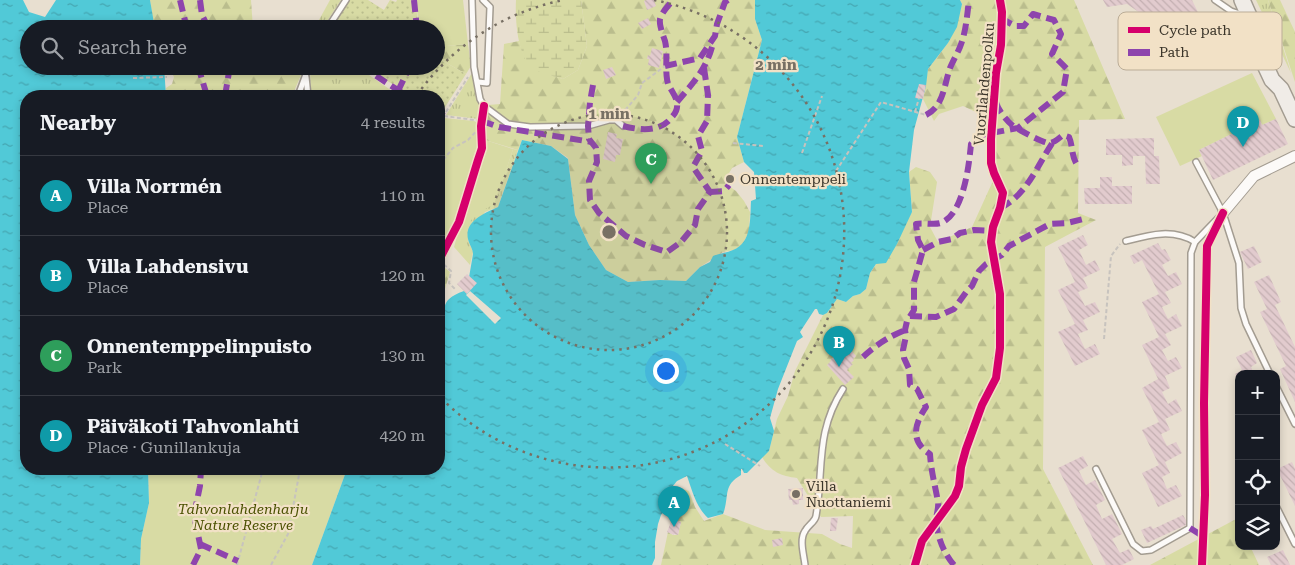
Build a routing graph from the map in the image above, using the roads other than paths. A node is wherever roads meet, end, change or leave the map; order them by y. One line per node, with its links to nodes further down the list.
1 (346, 0): 8 (lane)
2 (472, 0): 12 (lane)
3 (483, 0): 12 (lane)
4 (1215, 0): 6 (lane)
5 (1242, 0): 7 (street)
6 (1235, 12)
7 (1247, 12)
8 (333, 20)
9 (1267, 70): 15 (street)
10 (306, 75): 13 (lane)
11 (306, 75): 14 (lane)
12 (478, 82): 16 (lane)
13 (300, 90)
14 (307, 90)
15 (1295, 119)
16 (623, 126)
17 (1295, 156): 19 (street)
18 (1196, 162): 19 (lane)
19 (1222, 212): 21 (lane); 22 (lane)
20 (1126, 241): 21 (lane)
21 (1195, 242): 28 (lane)
22 (1266, 364): 23 (lane); 24 (lane)
23 (1265, 370)
24 (1268, 370)
25 (843, 389): 31 (lane)
26 (1280, 394): 27 (lane)
27 (1295, 424)
28 (1096, 469)
29 (1280, 514): 30 (lane)
30 (1295, 544)
31 (805, 565)

